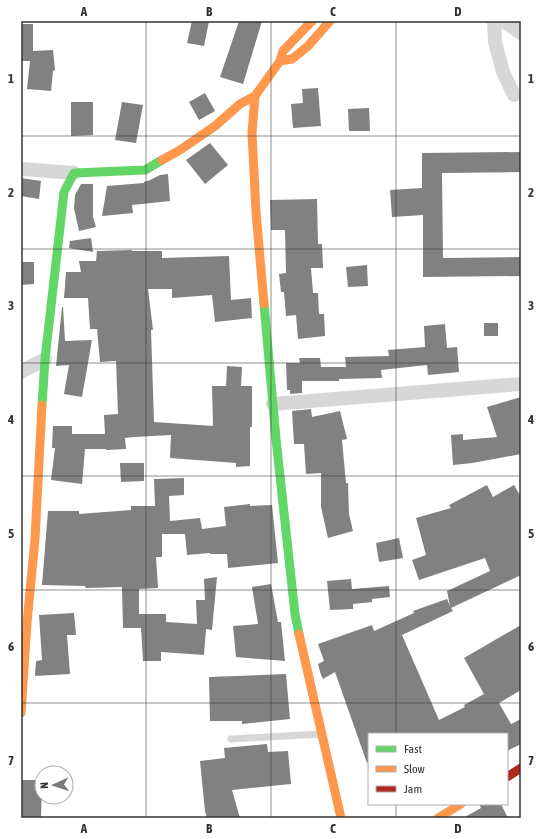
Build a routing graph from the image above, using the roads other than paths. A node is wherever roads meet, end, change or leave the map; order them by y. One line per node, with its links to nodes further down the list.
1 (312, 21): 6 (street)
2 (330, 21): 6 (street)
3 (494, 21): 7 (street)
4 (503, 21): 5 (street)
5 (521, 33)
6 (280, 61): 8 (street)
7 (514, 95)
8 (255, 96): 10 (street); 14 (street)
9 (21, 169): 10 (street)
10 (74, 173): 11 (street)
11 (45, 359): 12 (street); 15 (street)
12 (21, 372)
13 (521, 384): 14 (street)
14 (273, 404): 16 (street)
15 (21, 713)
16 (322, 734): 17 (lane); 21 (street)
17 (231, 739)
18 (521, 768): 19 (street)
19 (508, 776)
20 (459, 805): 22 (street)
21 (341, 818)
22 (438, 818)

